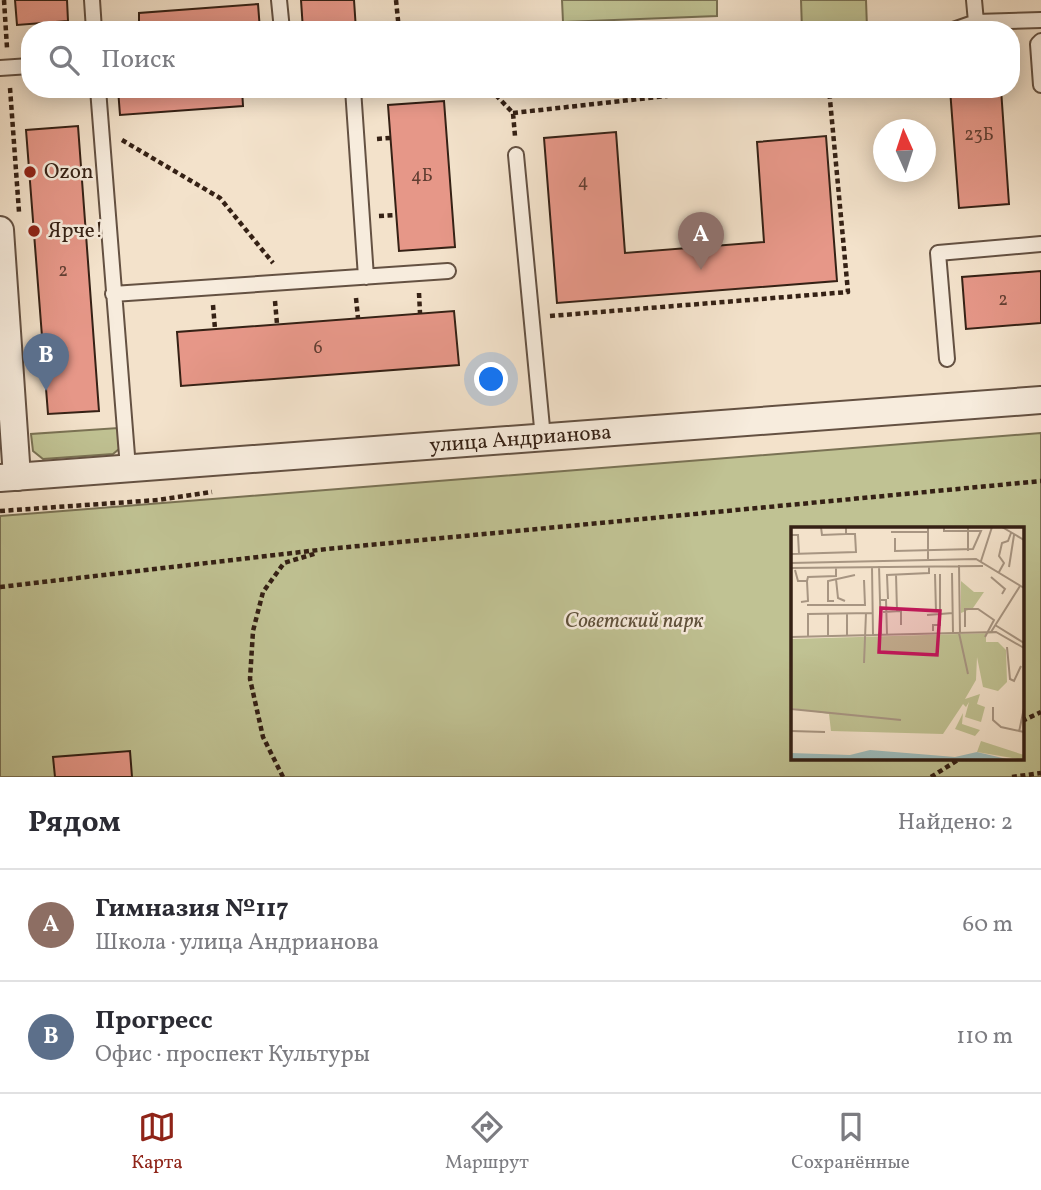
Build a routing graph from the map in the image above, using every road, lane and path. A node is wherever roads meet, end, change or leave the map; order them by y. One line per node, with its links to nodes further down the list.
1 (92, 0): 6 (lane)
2 (279, 0): 7 (lane)
3 (396, 0): 8 (path)
4 (974, 0): 9 (lane)
5 (1041, 20): 10 (lane)
6 (93, 21)
7 (281, 21)
8 (398, 21)
9 (976, 21)
10 (1008, 21)
11 (1041, 41): 14 (lane)
12 (21, 67): 13 (lane)
13 (0, 68)
14 (1041, 85)
15 (99, 98): 20 (lane)
16 (354, 98): 25 (lane)
17 (499, 98): 18 (path)
18 (649, 98)
19 (830, 98): 28 (path)
20 (101, 127): 26 (path); 27 (lane)
21 (516, 155): 28 (lane)
22 (0, 230): 33 (street)
23 (1041, 244): 29 (lane)
24 (447, 271): 25 (lane)
25 (366, 277): 26 (lane)
26 (289, 283): 27 (lane)
27 (113, 294): 32 (lane)
28 (533, 318): 31 (lane)
29 (947, 359)
30 (1041, 400): 31 (street, улица Андрианова)
31 (543, 438): 32 (street, улица Андрианова)
32 (128, 468): 33 (street, улица Андрианова)
33 (9, 477)
34 (1041, 481): 35 (path)
35 (327, 549): 36 (path); 41 (path)
36 (0, 587)
37 (1041, 712): 38 (path)
38 (1024, 720)
39 (958, 760): 42 (path)
40 (1041, 773): 43 (path)
41 (283, 777)
42 (932, 777)
43 (1012, 777)

